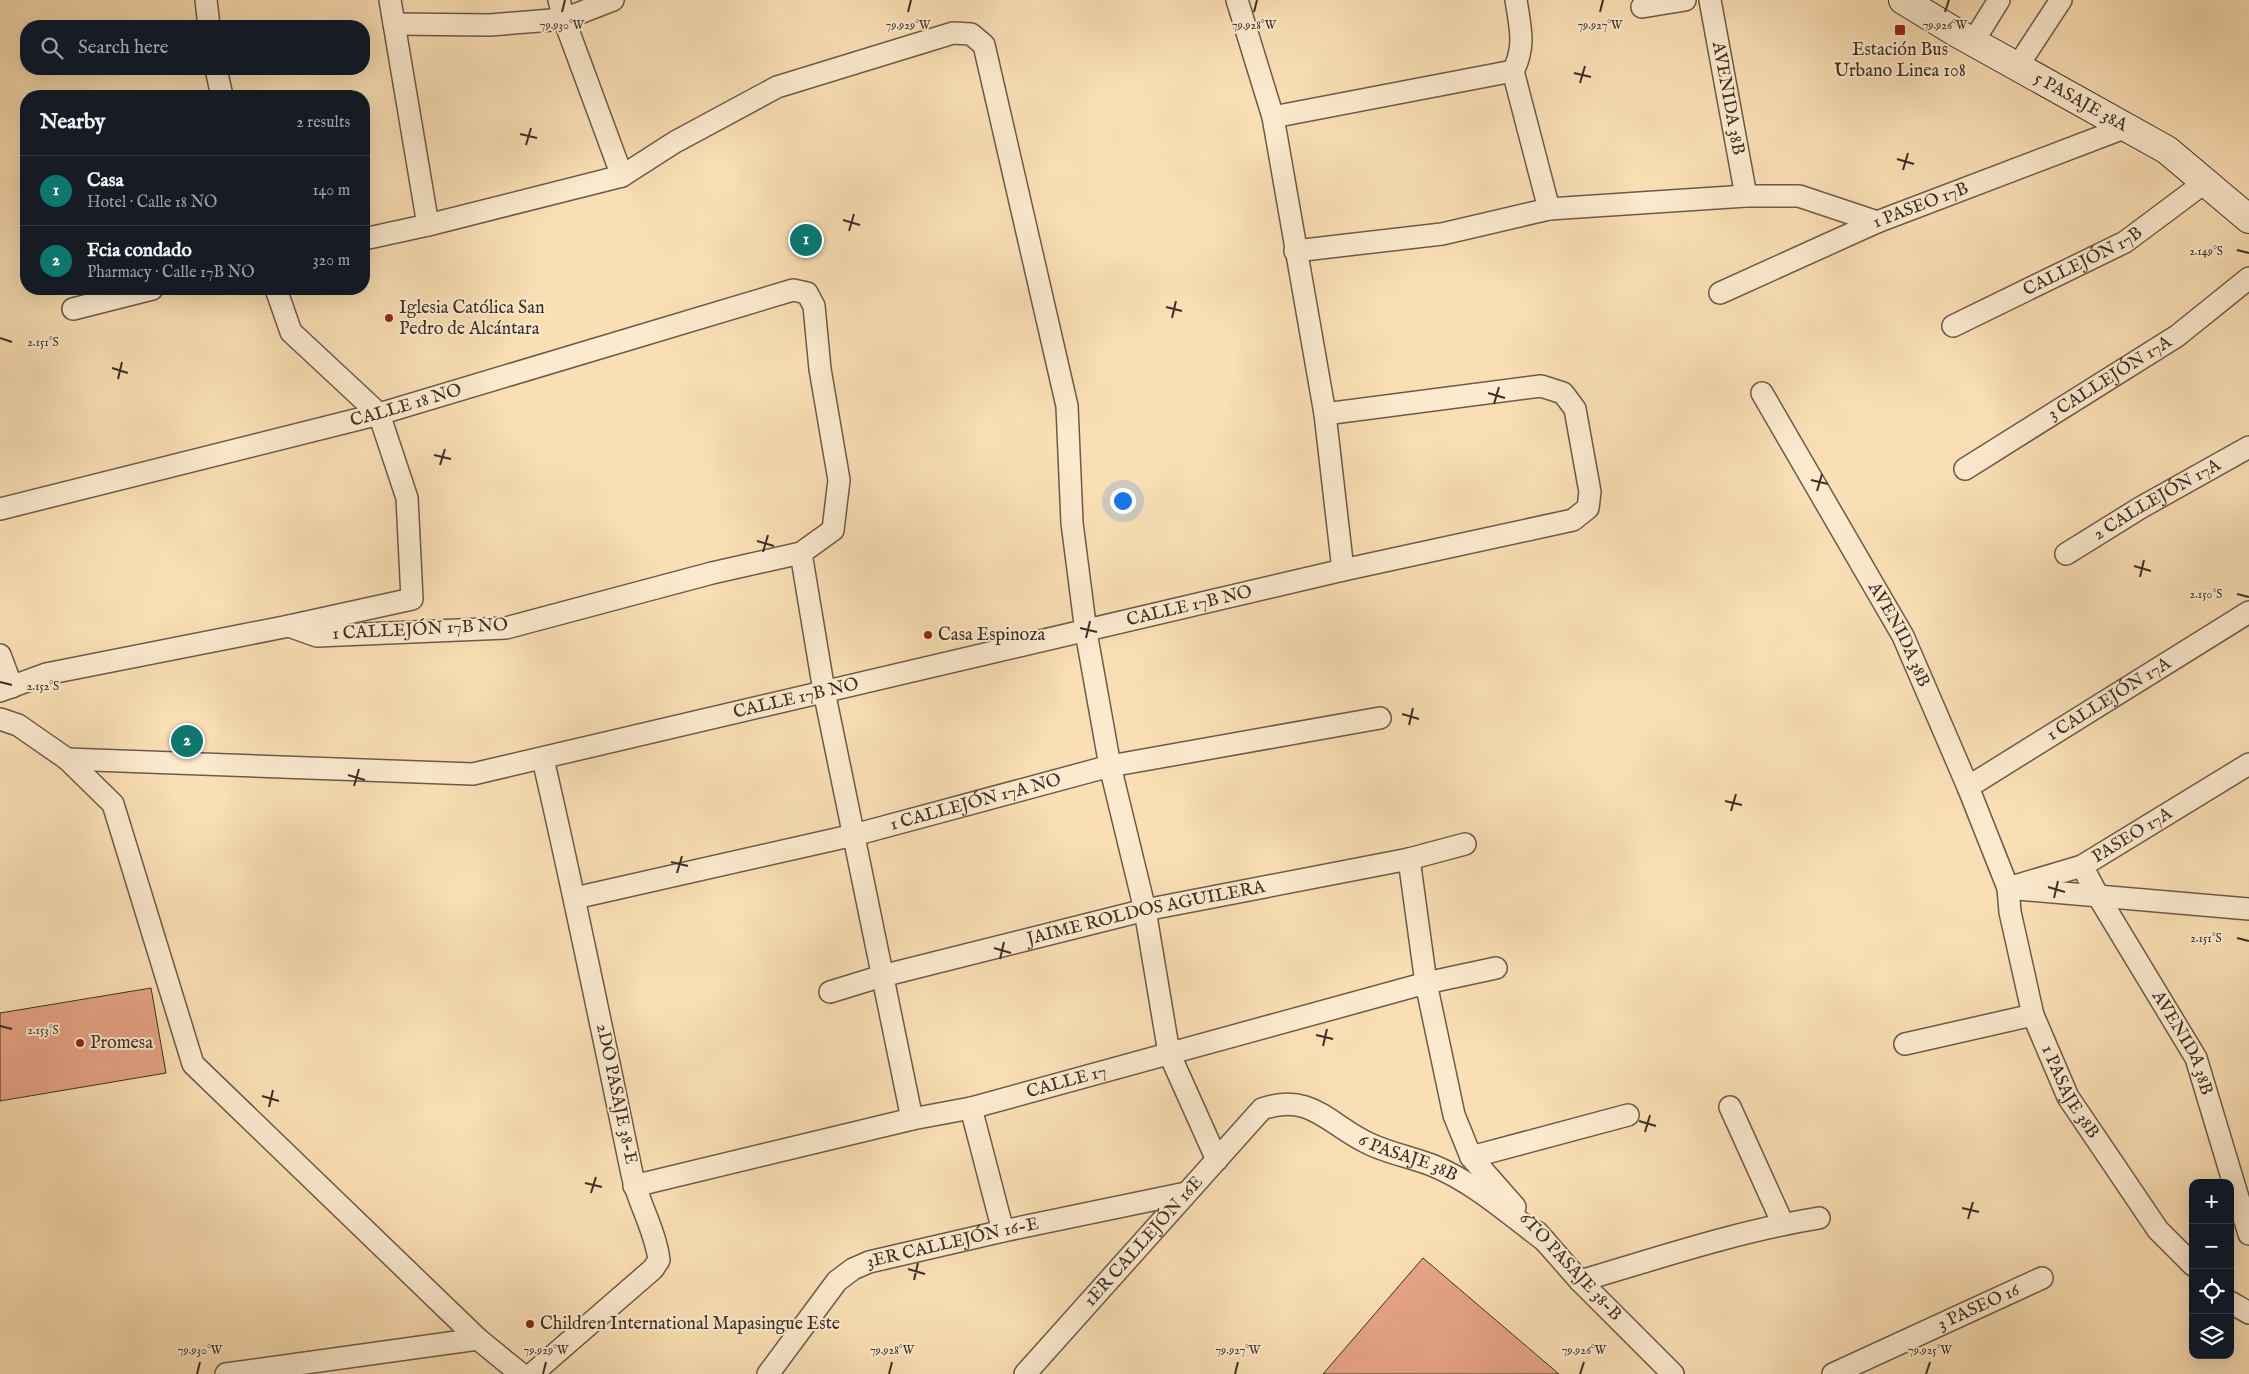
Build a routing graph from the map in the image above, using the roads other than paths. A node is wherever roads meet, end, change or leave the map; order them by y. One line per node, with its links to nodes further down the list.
1 (206, 0): 13 (street)
2 (390, 0): 14 (street)
3 (613, 0): 12 (street)
4 (1236, 0): 20 (street)
5 (1516, 0): 17 (street)
6 (1685, 0): 11 (street)
7 (1710, 0): 24 (street, AVENIDA 38B)
8 (1903, 0): 15 (street, 5 PASAJE 38A)
9 (2000, 0): 15 (street)
10 (2060, 0): 16 (street)
11 (1642, 7)
12 (561, 10): 14 (street); 22 (street)
13 (208, 20)
14 (394, 24): 28 (street)
15 (1973, 42): 16 (street, 5 PASAJE 38A)
16 (2017, 67): 21 (street, 5 PASAJE 38A)
17 (1513, 71): 20 (street); 25 (street)
18 (217, 75): 19 (street)
19 (221, 90)
20 (1273, 117): 30 (street)
21 (2124, 128): 23 (street, 5 PASAJE 38A); 27 (street, 1 PASEO 17B)
22 (622, 176): 28 (street); 49 (street)
23 (2204, 183): 26 (street, 5 PASAJE 38A); 36 (street, CALLEJÓN 17B)
24 (1746, 196): 25 (street); 27 (street)
25 (1549, 209): 30 (street)
26 (2249, 219)
27 (1877, 222): 32 (street, 1 PASEO 17B)
28 (428, 225): 29 (street)
29 (370, 237)
30 (1296, 251): 39 (street)
31 (2249, 278): 41 (street, 3 CALLEJÓN 17A)
32 (1720, 293)
33 (128, 295): 35 (street)
34 (278, 295): 38 (street)
35 (73, 309)
36 (1954, 326)
37 (1762, 393): 59 (street, AVENIDA 38B)
38 (379, 414): 42 (street, CALLE 18 NO); 43 (street, CALLE 18 NO); 48 (street)
39 (1325, 414): 46 (street); 46 (street, CALLE 17B NO)
40 (2249, 447): 45 (street, 2 CALLEJÓN 17A)
41 (1966, 469)
42 (0, 509)
43 (833, 530): 44 (street, 1 CALLEJÓN 17B NO)
44 (801, 553): 48 (street, 1 CALLEJÓN 17B NO); 52 (street)
45 (2066, 554)
46 (1344, 570): 49 (street, CALLE 17B NO)
47 (2249, 612): 59 (street, 1 CALLEJÓN 17A)
48 (289, 626): 51 (street)
49 (1086, 632): 52 (street, CALLE 17B NO); 58 (street)
50 (0, 655): 51 (street)
51 (6, 689)
52 (824, 691): 56 (street, CALLE 17B NO); 60 (street)
53 (1380, 718): 58 (street, 1 CALLEJÓN 17A NO)
54 (0, 719): 55 (street)
55 (67, 759): 56 (street, CALLE 17B NO); 95 (street)
56 (543, 759): 66 (street, 2DO PASAJE 38-E)
57 (2249, 764): 63 (street, PASEO 17A)
58 (1110, 766): 60 (street, 1 CALLEJÓN 17A NO); 68 (street)
59 (1968, 787): 64 (street, AVENIDA 38B)
60 (854, 835): 66 (street, 1 CALLEJÓN 17A NO); 70 (street)
61 (1466, 844): 62 (street, JAIME ROLDOS AGUILERA)
62 (1409, 859): 68 (street, JAIME ROLDOS AGUILERA); 71 (street, 6TO PASAJE 38-B)
63 (2082, 866): 64 (street, PASEO 17A); 65 (street, AVENIDA 38B)
64 (2008, 888): 65 (street); 73 (street, 1 PASAJE 38B)
65 (2098, 896): 67 (street); 88 (street, AVENIDA 38B)
66 (575, 898): 83 (street, 2DO PASAJE 38-E)
67 (2249, 909)
68 (1145, 910): 70 (street, JAIME ROLDOS AGUILERA); 75 (street)
69 (1496, 968): 71 (street, CALLE 17)
70 (882, 976): 72 (street, JAIME ROLDOS AGUILERA); 80 (street)
71 (1426, 983): 75 (street, CALLE 17); 81 (street, 6TO PASAJE 38-B)
72 (830, 992)
73 (2033, 1015): 74 (street); 90 (street, 1 PASAJE 38B)
74 (1905, 1044)
75 (1169, 1053): 77 (street, CALLE 17); 82 (street)
76 (1730, 1107): 86 (street)
77 (971, 1108): 80 (street, CALLE 17); 87 (street)
78 (1262, 1109): 82 (street, 1ER CALLEJÓN 16E); 89 (street, 6 PASAJE 38B)
79 (1628, 1115): 81 (street)
80 (912, 1120): 83 (street, CALLE 17)
81 (1471, 1157): 89 (street, 6TO PASAJE 38-B)
82 (1217, 1160): 84 (street, 1ER CALLEJÓN 16E)
83 (634, 1186): 98 (street, 2DO PASAJE 38-E)
84 (1186, 1193): 87 (street, 3ER CALLEJÓN 16-E); 100 (street, 1ER CALLEJÓN 16E)
85 (1819, 1218): 86 (street)
86 (1783, 1224): 92 (street)
87 (1004, 1231): 99 (street, 3ER CALLEJÓN 16-E)
88 (2249, 1234)
89 (1545, 1241): 92 (street, 6TO PASAJE 38-B)
90 (2189, 1261)
91 (2042, 1278): 102 (street, 3 PASEO 16)
92 (1580, 1281): 101 (street, 6TO PASAJE 38-B)
93 (2234, 1304): 94 (street)
94 (2249, 1313)
95 (478, 1339): 96 (street); 97 (street)
96 (226, 1374)
97 (521, 1374)
98 (532, 1374)
99 (768, 1374)
100 (1025, 1374)
101 (1673, 1374)
102 (1833, 1374)

